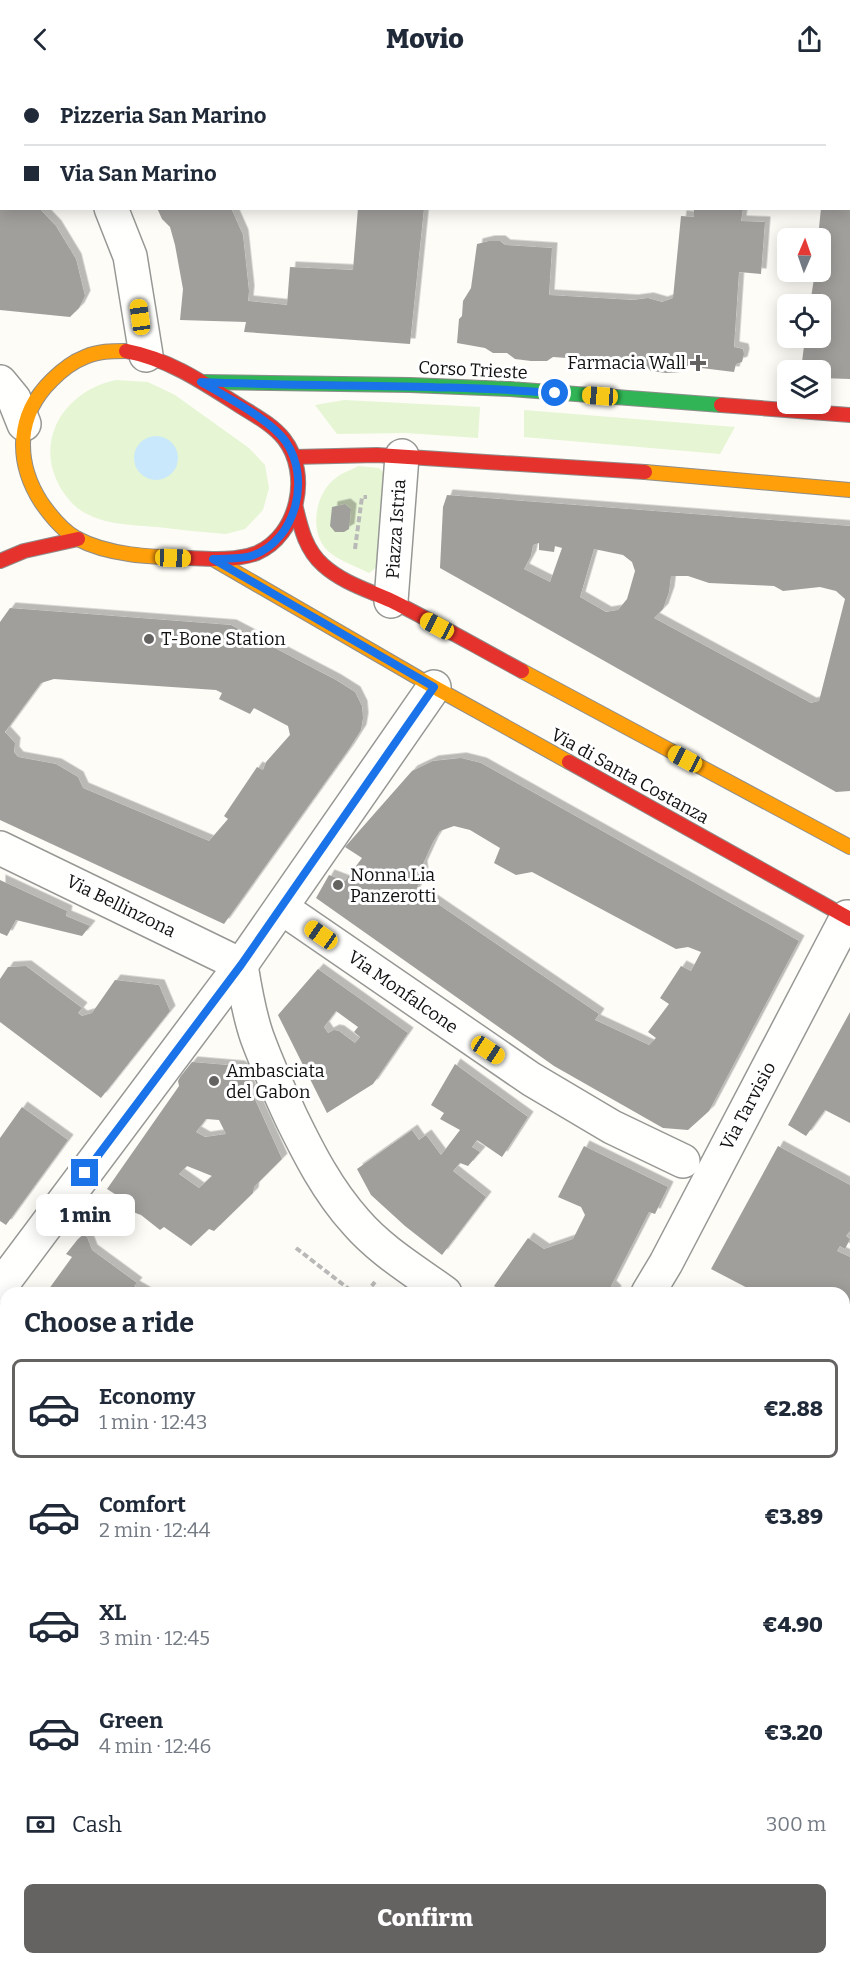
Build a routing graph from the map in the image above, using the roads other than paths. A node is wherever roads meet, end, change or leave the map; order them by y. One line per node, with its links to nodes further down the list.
1 (112, 210): 2 (street)
2 (146, 355): 4 (street, Piazza Istria); 6 (street, Piazza Istria)
3 (0, 382): 6 (street)
4 (201, 382): 5 (street, Corso Trieste); 8 (street, Piazza Istria)
5 (850, 415)
6 (23, 439): 9 (street); 12 (street, Piazza Istria)
7 (402, 456): 8 (street, Piazza Istria); 10 (street); 15 (street, Piazza Istria)
8 (294, 458): 11 (street, Piazza Istria)
9 (8, 466)
10 (850, 490)
11 (296, 508): 13 (street, Piazza Istria); 15 (street, Piazza Istria)
12 (78, 539): 13 (street, Piazza Istria); 14 (street)
13 (213, 559): 16 (street, Piazza Istria)
14 (0, 561)
15 (403, 608): 19 (street)
16 (393, 664): 17 (street, Via di Santa Costanza)
17 (434, 687): 20 (street); 21 (street, Via di Santa Costanza)
18 (0, 848): 22 (street, Via Bellinzona)
19 (850, 848)
20 (282, 908): 22 (street); 23 (street, Via Monfalcone)
21 (848, 918): 26 (street, Via Tarvisio)
22 (241, 965): 24 (street); 25 (street)
23 (683, 1161)
24 (0, 1287)
25 (437, 1287)
26 (652, 1287)

